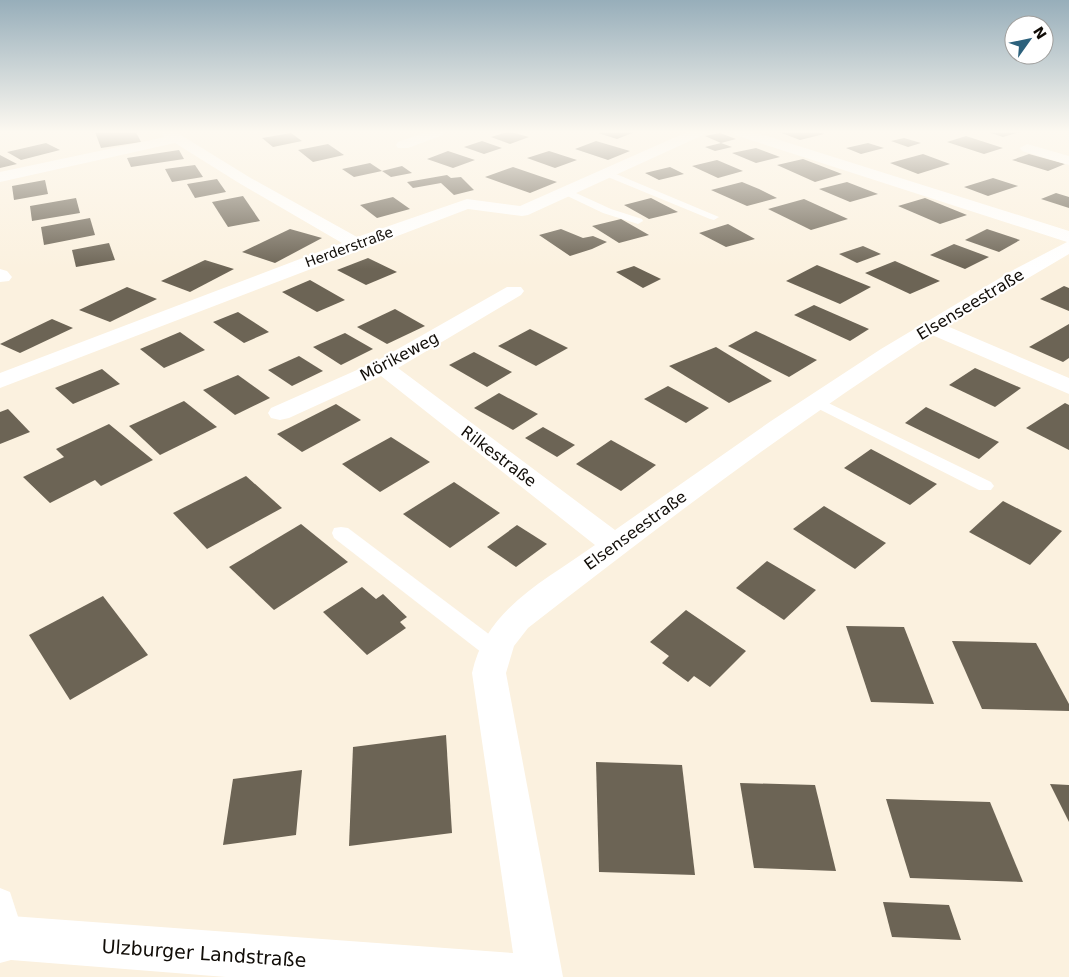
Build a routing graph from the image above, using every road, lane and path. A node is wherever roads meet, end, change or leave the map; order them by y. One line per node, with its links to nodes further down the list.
1 (240, 178): 9 (street)
2 (596, 178): 5 (street, Herderstraße)
3 (617, 178): 6 (lane)
4 (883, 178): 8 (street)
5 (565, 192): 7 (lane); 9 (street, Herderstraße)
6 (714, 217)
7 (638, 221)
8 (1069, 237)
9 (356, 244): 14 (street, Herderstraße)
10 (1069, 248): 12 (street, Elsenseestraße)
11 (514, 291): 13 (street, Mörikeweg)
12 (931, 327): 15 (street); 16 (street, Elsenseestraße)
13 (383, 367): 17 (street, Mörikeweg); 20 (street, Rilkestraße)
14 (0, 380)
15 (1069, 387)
16 (814, 401): 18 (lane); 20 (street, Elsenseestraße)
17 (280, 413)
18 (985, 486)
19 (341, 533): 21 (lane)
20 (615, 545): 21 (street, Elsenseestraße)
21 (494, 650): 24 (street, Elsenseestraße)
22 (4, 927): 23 (street, Ulzburger Landstraße)
23 (528, 977)
24 (540, 977)

